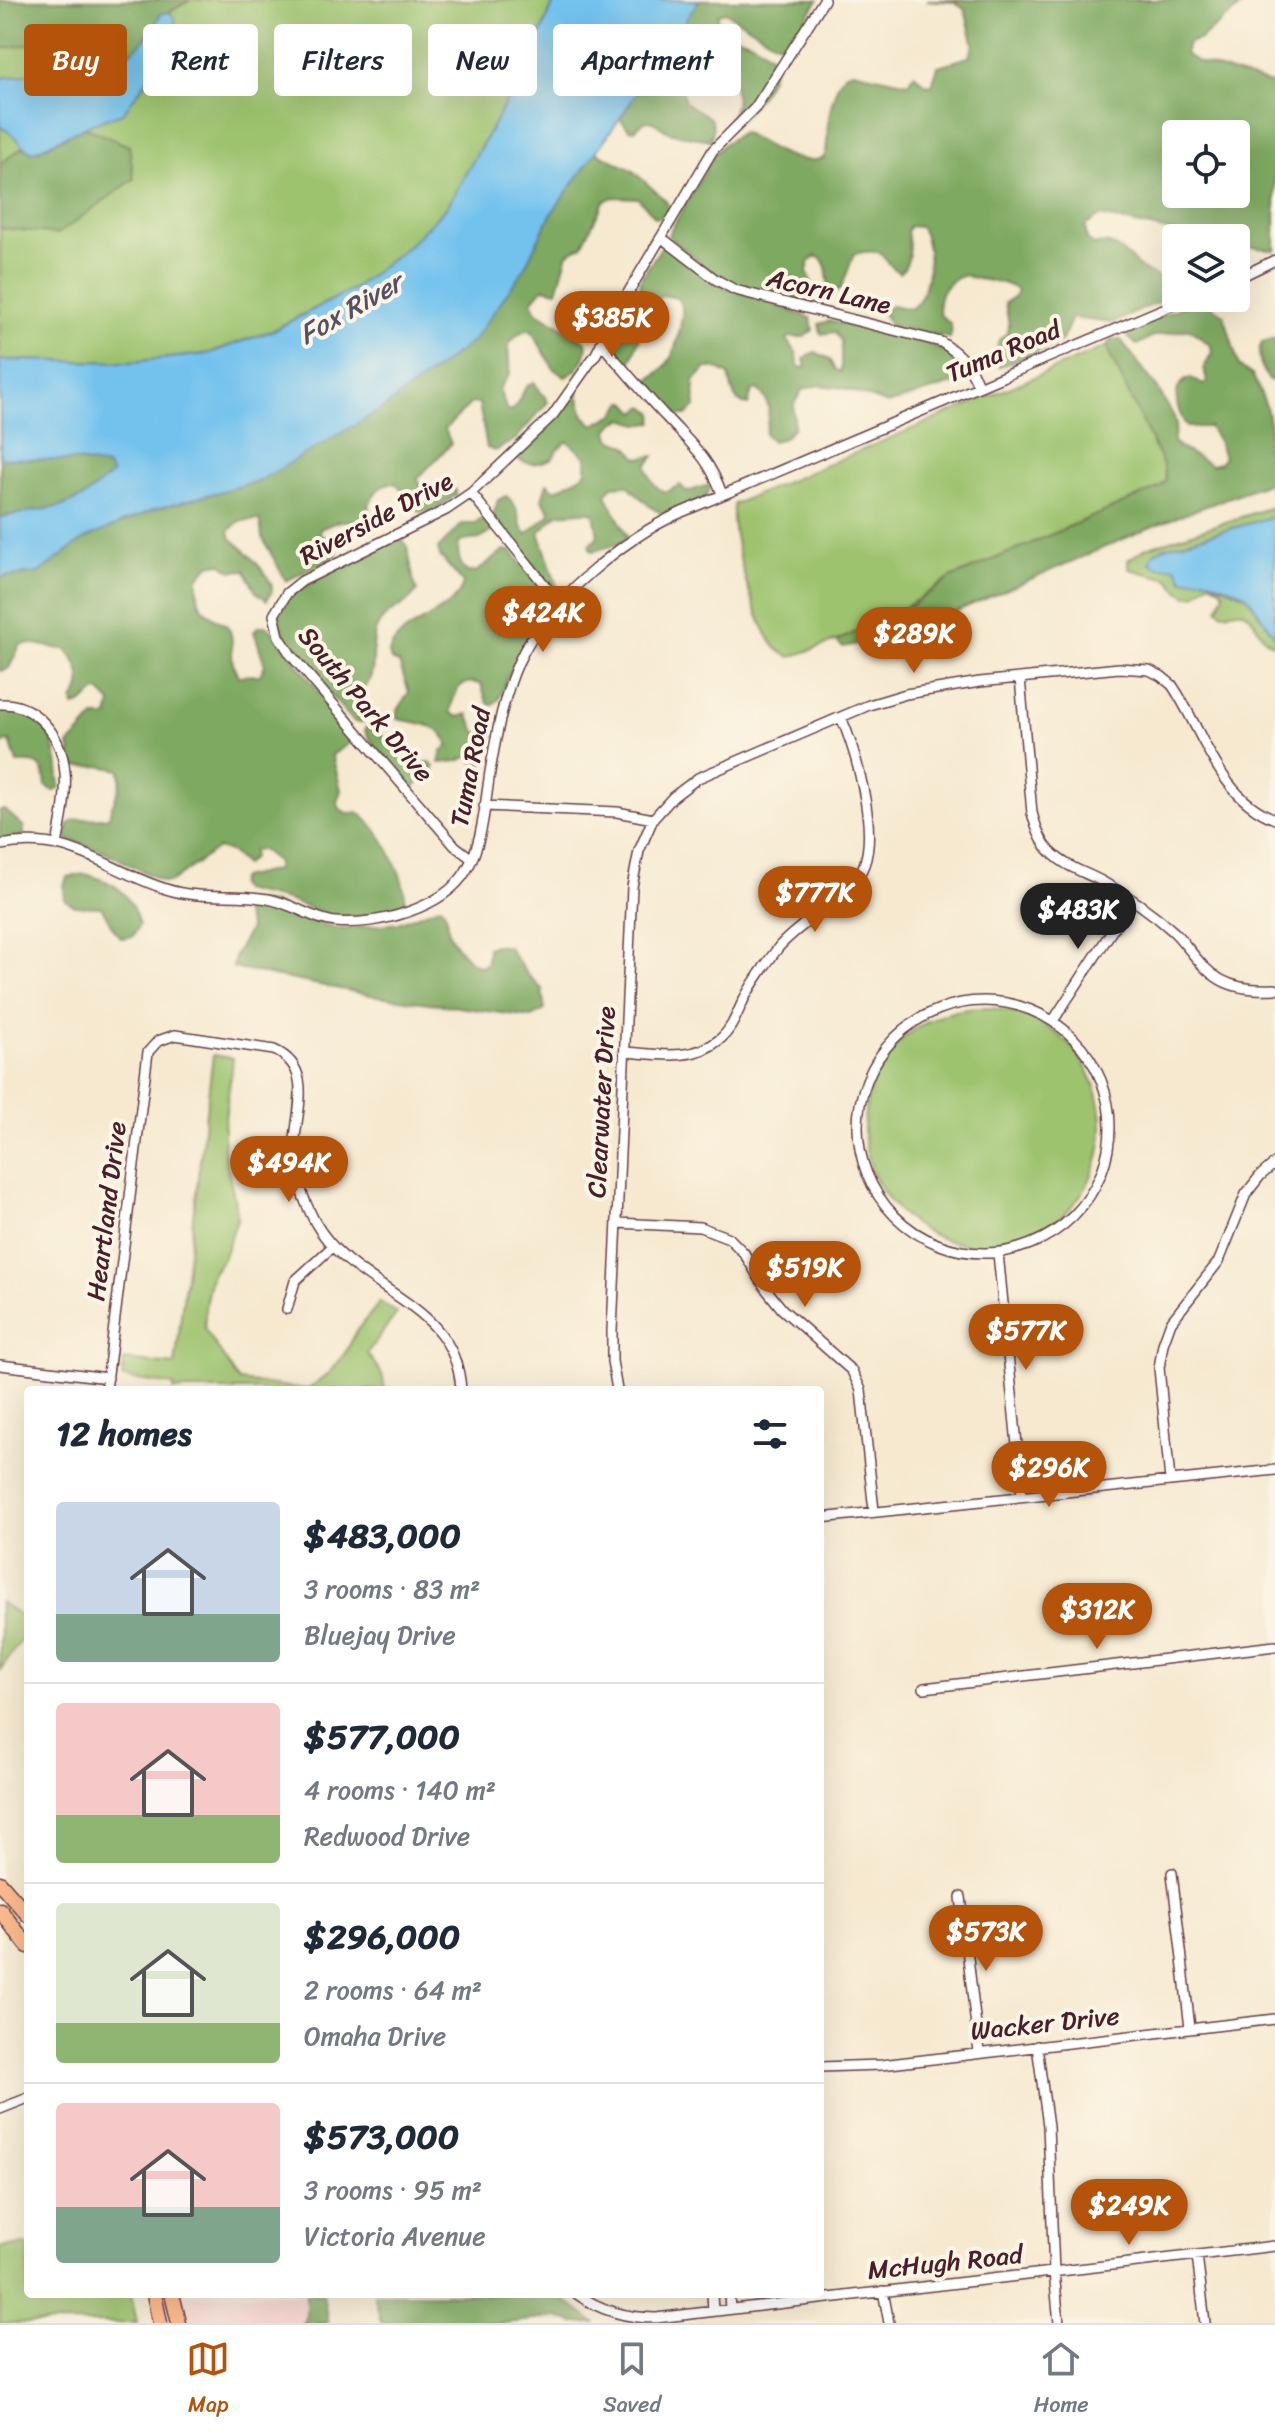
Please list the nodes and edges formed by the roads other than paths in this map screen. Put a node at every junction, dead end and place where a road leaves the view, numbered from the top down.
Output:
1 (824, 0) edge
2 (662, 238) junction
3 (1275, 260) edge
4 (1250, 272) edge
5 (1162, 309) edge
6 (601, 343) junction
7 (978, 385) junction
8 (471, 493) junction
9 (722, 494) junction
10 (559, 603) junction
11 (278, 606) joint
12 (1020, 678) junction
13 (0, 704) edge
14 (841, 717) junction
15 (484, 806) junction
16 (653, 819) junction
17 (1275, 819) edge
18 (0, 845) edge
19 (57, 845) junction
20 (472, 859) junction
21 (1132, 900) junction
22 (1275, 989) edge
23 (1053, 1021) junction
24 (625, 1052) junction
25 (1275, 1163) edge
26 (617, 1223) junction
27 (332, 1247) junction
28 (998, 1253) junction
29 (287, 1309) dead end
30 (0, 1365) edge
31 (108, 1378) junction
32 (107, 1386) edge
33 (461, 1386) edge
34 (617, 1386) edge
35 (1275, 1470) edge
36 (1170, 1480) junction
37 (1022, 1495) junction
38 (874, 1511) junction
39 (824, 1517) edge
40 (1275, 1646) edge
41 (924, 1688) dead end
42 (1172, 1873) dead end
43 (0, 1883) edge
44 (961, 1897) dead end
45 (0, 1910) edge
46 (24, 1910) edge
47 (24, 1941) edge
48 (1275, 2019) edge
49 (1190, 2028) junction
50 (1037, 2046) junction
51 (979, 2052) junction
52 (824, 2067) edge
53 (24, 2100) edge
54 (0, 2109) edge
55 (1275, 2246) edge
56 (1197, 2255) junction
57 (1054, 2272) junction
58 (883, 2291) junction
59 (155, 2298) edge
60 (173, 2298) edge
61 (583, 2298) edge
62 (712, 2298) edge
63 (729, 2298) edge
64 (824, 2298) edge
65 (824, 2298) edge
66 (730, 2309) junction
67 (713, 2311) junction
68 (617, 2318) edge
69 (160, 2323) edge
70 (179, 2323) edge
71 (889, 2323) edge
72 (1059, 2323) edge
73 (1205, 2323) edge

1 - 2 street, Riverside Drive
2 - 6 street, Riverside Drive
2 - 7 street, Acorn Lane
3 - 4 street
5 - 7 street, Tuma Road
6 - 8 street, Riverside Drive
6 - 9 street
7 - 9 street, Tuma Road
8 - 10 street
8 - 11 street, Riverside Drive
9 - 10 street, Tuma Road
10 - 15 street, Tuma Road
11 - 20 street, South Park Drive
12 - 14 street
12 - 17 street
12 - 21 street
13 - 19 street
14 - 16 street
14 - 24 street
15 - 16 street
15 - 20 street, Tuma Road
16 - 24 street, Clearwater Drive
18 - 19 street, Tuma Road
19 - 20 street, Tuma Road
21 - 22 street
21 - 23 street
23 - 28 street
23 - 28 street
24 - 26 street, Clearwater Drive
25 - 36 street
26 - 34 street, Clearwater Drive
26 - 38 street
27 - 29 street
27 - 31 street, Heartland Drive
27 - 33 street
28 - 37 street
30 - 31 street
31 - 32 street, Heartland Drive
35 - 36 street
36 - 37 street
37 - 38 street
38 - 39 street
40 - 41 street
42 - 49 street
43 - 46 main road
44 - 51 street
45 - 47 main road
48 - 49 street, Wacker Drive
49 - 50 street, Wacker Drive
50 - 51 street, Wacker Drive
50 - 57 street
51 - 52 street, Wacker Drive
53 - 54 street
55 - 56 street, McHugh Road
56 - 57 street, McHugh Road
56 - 73 street
57 - 58 street, McHugh Road
57 - 72 street
58 - 64 street, McHugh Road
58 - 71 street
59 - 69 main road
60 - 70 main road
61 - 68 street, McHugh Road
62 - 67 street
63 - 66 street
65 - 66 street, McHugh Road
66 - 67 street, McHugh Road
67 - 68 street, McHugh Road

